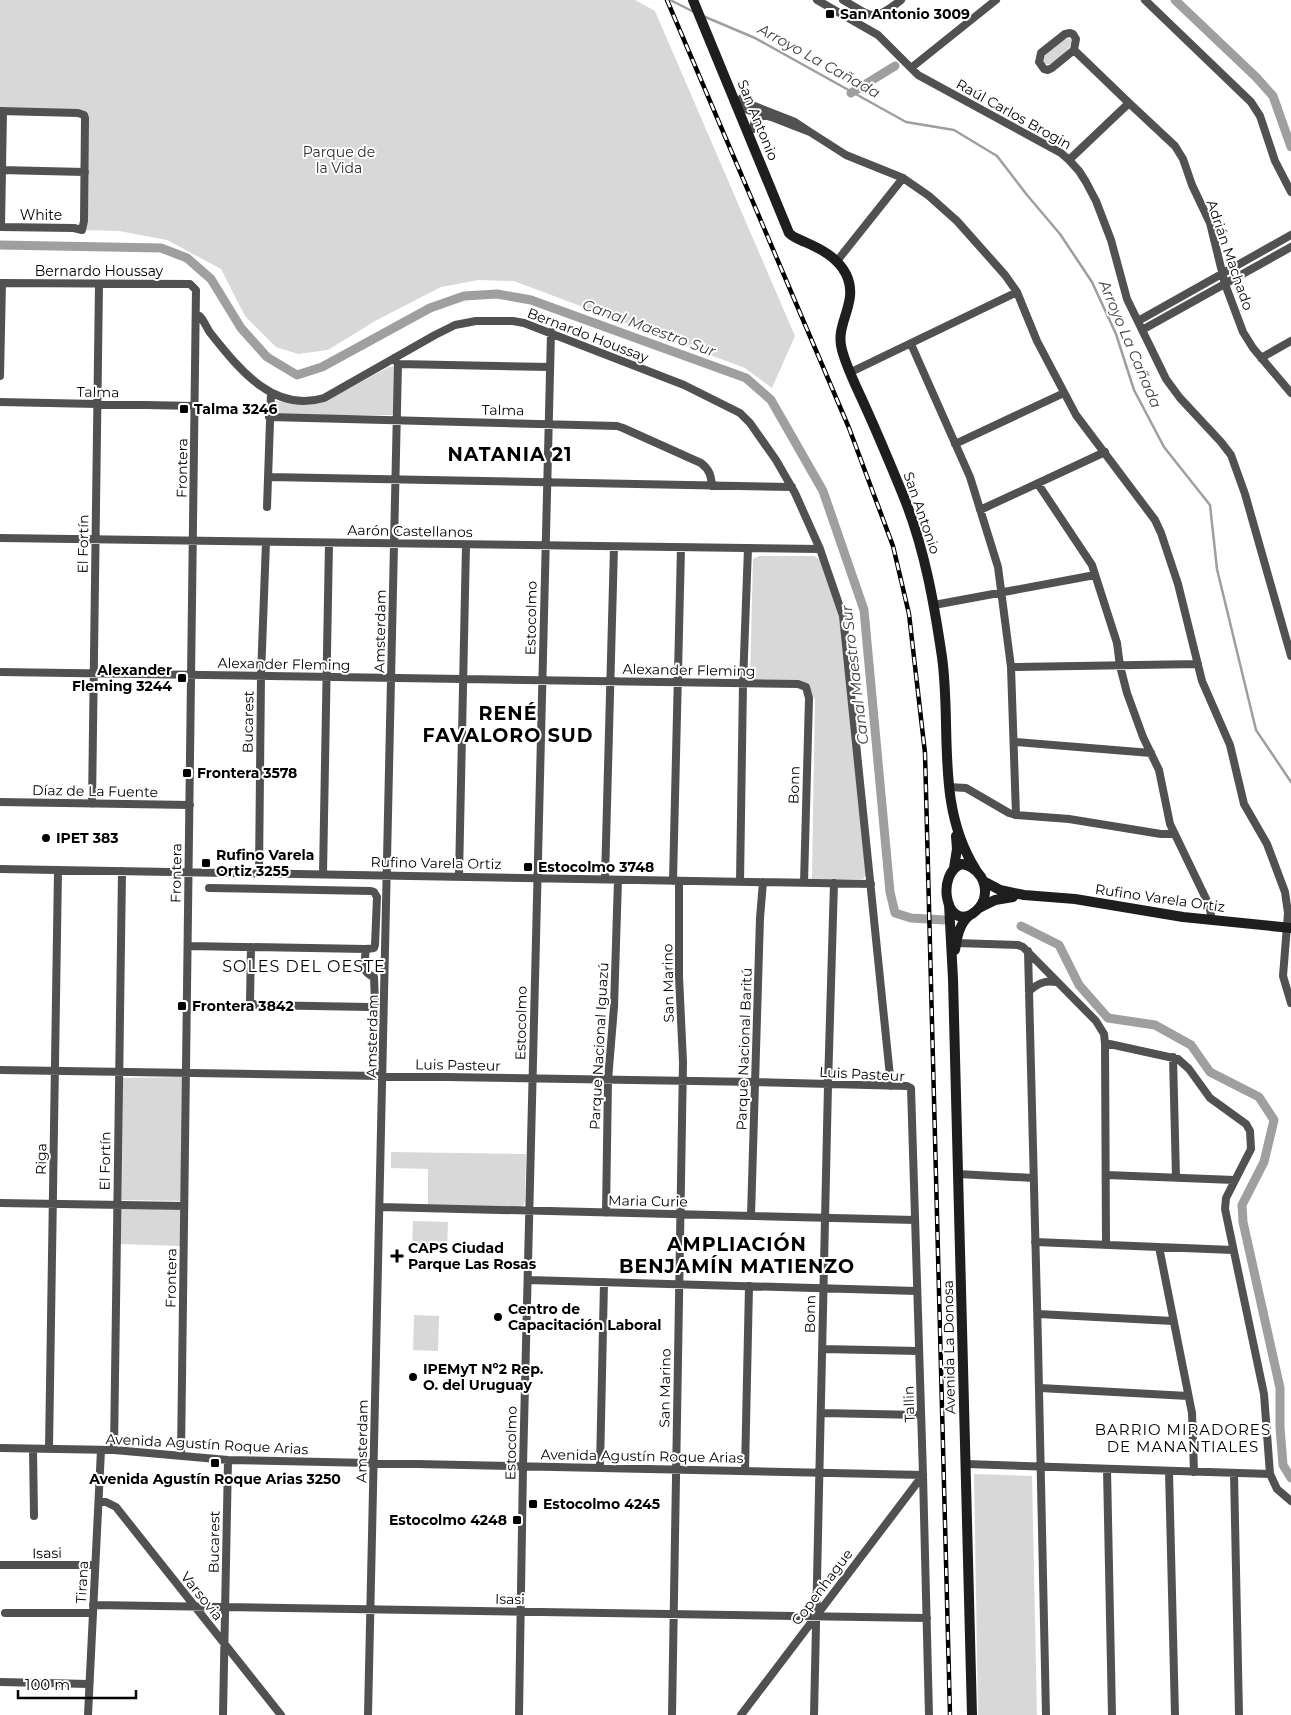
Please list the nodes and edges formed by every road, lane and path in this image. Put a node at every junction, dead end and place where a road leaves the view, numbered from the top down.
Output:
1 (817, 0) edge
2 (843, 0) edge
3 (901, 0) edge
4 (996, 0) edge
5 (1145, 0) edge
6 (699, 2) edge
7 (1074, 50) junction
8 (911, 68) junction
9 (739, 101) junction
10 (1129, 103) junction
11 (746, 110) junction
12 (1, 111) edge
13 (763, 115) junction
14 (754, 129) junction
15 (810, 132) junction
16 (1070, 160) junction
17 (1, 170) edge
18 (85, 172) junction
19 (903, 178) junction
20 (1291, 192) edge
21 (0, 227) edge
22 (1291, 235) edge
23 (805, 242) junction
24 (1291, 247) edge
25 (837, 261) junction
26 (1222, 275) junction
27 (1, 283) edge
28 (99, 284) junction
29 (1225, 284) junction
30 (196, 290) joint
31 (1016, 292) junction
32 (196, 314) junction
33 (1138, 321) junction
34 (1142, 330) junction
35 (550, 332) junction
36 (1291, 341) edge
37 (911, 344) junction
38 (1261, 358) junction
39 (396, 361) junction
40 (550, 367) junction
41 (851, 372) junction
42 (0, 376) edge
43 (1064, 392) junction
44 (271, 393) junction
45 (1291, 393) edge
46 (0, 402) edge
47 (97, 404) junction
48 (195, 406) junction
49 (269, 417) junction
50 (397, 420) junction
51 (548, 424) junction
52 (955, 444) junction
53 (1105, 452) junction
54 (268, 477) junction
55 (395, 480) junction
56 (547, 482) junction
57 (1038, 484) junction
58 (712, 486) junction
59 (792, 487) junction
60 (267, 507) dead end
61 (980, 510) junction
62 (0, 538) edge
63 (95, 539) junction
64 (193, 541) junction
65 (266, 542) junction
66 (329, 543) junction
67 (394, 544) junction
68 (466, 545) junction
69 (546, 546) junction
70 (614, 547) junction
71 (680, 548) junction
72 (748, 548) junction
73 (820, 548) junction
74 (1095, 576) junction
75 (1001, 593) junction
76 (934, 605) junction
77 (1289, 637) edge
78 (1291, 656) edge
79 (1198, 664) junction
80 (1120, 666) junction
81 (1011, 667) junction
82 (0, 672) edge
83 (94, 674) junction
84 (192, 675) junction
85 (261, 676) junction
86 (327, 677) junction
87 (391, 678) junction
88 (464, 679) junction
89 (542, 680) junction
90 (610, 681) junction
91 (678, 682) junction
92 (743, 683) junction
93 (806, 687) joint
94 (1015, 742) junction
95 (1151, 753) junction
96 (949, 787) junction
97 (0, 802) edge
98 (92, 804) junction
99 (190, 805) junction
100 (1016, 815) junction
101 (955, 825) junction
102 (1174, 834) junction
103 (954, 868) junction
104 (0, 869) edge
105 (58, 870) junction
106 (976, 870) junction
107 (122, 871) junction
108 (189, 872) junction
109 (259, 872) junction
110 (323, 874) junction
111 (387, 876) junction
112 (459, 877) junction
113 (538, 878) junction
114 (605, 880) junction
115 (618, 880) junction
116 (676, 881) junction
117 (983, 881) junction
118 (740, 882) junction
119 (763, 882) junction
120 (804, 883) junction
121 (834, 884) junction
122 (871, 884) junction
123 (209, 888) dead end
124 (1024, 896) junction
125 (948, 904) junction
126 (979, 908) junction
127 (970, 915) junction
128 (1212, 920) junction
129 (1289, 928) edge
130 (956, 943) junction
131 (188, 946) junction
132 (250, 947) junction
133 (366, 949) junction
134 (1028, 951) junction
135 (953, 979) junction
136 (1056, 982) junction
137 (1030, 991) junction
138 (1291, 1003) edge
139 (1105, 1043) junction
140 (1173, 1057) junction
141 (0, 1070) edge
142 (55, 1071) junction
143 (119, 1072) junction
144 (186, 1073) junction
145 (383, 1076) junction
146 (532, 1078) junction
147 (608, 1080) junction
148 (683, 1081) junction
149 (756, 1082) junction
150 (828, 1085) junction
151 (891, 1086) junction
152 (911, 1092) joint
153 (958, 1174) junction
154 (1107, 1175) junction
155 (1176, 1177) junction
156 (1033, 1178) junction
157 (1234, 1180) junction
158 (0, 1203) edge
159 (53, 1204) junction
160 (117, 1205) junction
161 (184, 1206) junction
162 (380, 1207) junction
163 (529, 1211) junction
164 (606, 1213) junction
165 (680, 1215) junction
166 (751, 1216) junction
167 (825, 1218) junction
168 (915, 1220) junction
169 (1035, 1242) junction
170 (1106, 1244) junction
171 (1159, 1247) junction
172 (1234, 1250) junction
173 (528, 1280) junction
174 (604, 1282) junction
175 (679, 1285) junction
176 (749, 1286) junction
177 (824, 1288) junction
178 (917, 1291) junction
179 (1038, 1314) junction
180 (1173, 1321) junction
181 (822, 1348) junction
182 (919, 1351) junction
183 (1040, 1388) junction
184 (1188, 1396) junction
185 (821, 1413) junction
186 (921, 1415) junction
187 (0, 1448) edge
188 (33, 1449) junction
189 (49, 1449) junction
190 (101, 1450) junction
191 (114, 1450) junction
192 (181, 1456) junction
193 (228, 1460) junction
194 (374, 1463) junction
195 (966, 1464) junction
196 (523, 1466) junction
197 (600, 1467) junction
198 (1042, 1468) junction
199 (676, 1469) junction
200 (1107, 1470) junction
201 (745, 1471) junction
202 (1169, 1471) junction
203 (820, 1472) junction
204 (1194, 1472) junction
205 (1234, 1473) junction
206 (1270, 1474) junction
207 (924, 1475) junction
208 (99, 1502) junction
209 (1291, 1502) edge
210 (34, 1516) dead end
211 (95, 1565) junction
212 (0, 1566) edge
213 (195, 1607) junction
214 (225, 1608) junction
215 (93, 1609) junction
216 (371, 1610) junction
217 (521, 1612) junction
218 (5, 1613) dead end
219 (674, 1614) junction
220 (816, 1616) junction
221 (927, 1618) junction
222 (225, 1644) junction
223 (0, 1682) edge
224 (89, 1684) junction
225 (88, 1715) edge
226 (223, 1715) edge
227 (281, 1715) edge
228 (368, 1715) edge
229 (519, 1715) edge
230 (672, 1715) edge
231 (741, 1715) edge
232 (814, 1715) edge
233 (929, 1715) edge
234 (972, 1715) edge
235 (1046, 1715) edge
236 (1112, 1715) edge
237 (1175, 1715) edge
238 (1239, 1715) edge

1 - 8 street, Raúl Carlos Brogin
2 - 3 street
4 - 8 street
5 - 20 street
6 - 9 main road, San Antonio
7 - 7 street, Adrián Machado
7 - 10 street, Adrián Machado
8 - 16 street, Raúl Carlos Brogin
9 - 11 main road, San Antonio
9 - 15 street
9 - 23 main road, San Antonio
10 - 16 street
10 - 26 street, Adrián Machado
11 - 13 street
11 - 14 main road, San Antonio
12 - 17 street
12 - 18 street
13 - 14 street
13 - 15 street
14 - 23 main road, San Antonio
15 - 19 street
16 - 33 street, Raúl Carlos Brogin
17 - 18 street
17 - 21 street
18 - 21 street, White
19 - 25 street
19 - 31 street
22 - 26 street
23 - 25 main road, San Antonio
24 - 29 street
25 - 41 main road, San Antonio
26 - 29 street, Adrián Machado
26 - 33 street
27 - 28 street, Bernardo Houssay
27 - 42 street
28 - 30 street, Bernardo Houssay
28 - 47 street, El Fortín
29 - 34 street
29 - 38 street, Adrián Machado
30 - 32 street, Frontera
31 - 37 street
31 - 43 street
32 - 44 street, Bernardo Houssay
32 - 48 street, Frontera
33 - 34 street, Raúl Carlos Brogin
34 - 77 street, Raúl Carlos Brogin
35 - 39 street, Bernardo Houssay
35 - 40 street, Estocolmo
35 - 59 street, Bernardo Houssay
36 - 38 street
37 - 41 street
37 - 52 street
38 - 45 street, Adrián Machado
39 - 40 street
39 - 44 street, Bernardo Houssay
39 - 50 street, Amsterdam
40 - 51 street, Estocolmo
41 - 76 main road, San Antonio
43 - 52 street
43 - 53 street
44 - 49 street
46 - 47 street, Talma
47 - 48 street, Talma
47 - 63 street, El Fortín
48 - 64 street, Frontera
49 - 50 street, Talma
49 - 54 street
50 - 51 street, Talma
50 - 55 street, Amsterdam
51 - 56 street, Estocolmo
51 - 58 street, Talma
52 - 61 street
53 - 57 street
53 - 79 street
54 - 55 street
54 - 60 street
55 - 56 street
55 - 67 street, Amsterdam
56 - 58 street
56 - 69 street, Estocolmo
57 - 61 street
57 - 74 street
58 - 59 street
59 - 73 street, Bernardo Houssay
61 - 75 street
62 - 63 street, Aarón Castellanos
63 - 64 street, Aarón Castellanos
63 - 83 street, El Fortín
64 - 65 street, Aarón Castellanos
64 - 84 street, Frontera
65 - 66 street, Aarón Castellanos
65 - 85 street, Bucarest
66 - 67 street, Aarón Castellanos
66 - 86 street
67 - 68 street, Aarón Castellanos
67 - 87 street, Amsterdam
68 - 69 street, Aarón Castellanos
68 - 88 street
69 - 70 street, Aarón Castellanos
69 - 89 street, Estocolmo
70 - 71 street, Aarón Castellanos
70 - 90 street
71 - 72 street, Aarón Castellanos
71 - 91 street, San Marino
72 - 73 street, Aarón Castellanos
72 - 92 street
73 - 122 street, Bernardo Houssay
74 - 75 street
74 - 80 street
75 - 76 street
75 - 81 street
76 - 96 main road, San Antonio
77 - 78 street, Raúl Carlos Brogin
79 - 80 street
79 - 129 street
80 - 81 street
80 - 95 street
81 - 94 street
82 - 83 street, Alexander Fleming
83 - 84 street, Alexander Fleming
83 - 98 street, El Fortín
84 - 85 street, Alexander Fleming
84 - 99 street, Frontera
85 - 86 street, Alexander Fleming
85 - 109 street, Bucarest
86 - 87 street, Alexander Fleming
86 - 110 street
87 - 88 street, Alexander Fleming
87 - 111 street, Amsterdam
88 - 89 street, Alexander Fleming
88 - 112 street
89 - 90 street, Alexander Fleming
89 - 113 street, Estocolmo
90 - 91 street, Alexander Fleming
90 - 114 street
91 - 92 street, Alexander Fleming
91 - 116 street, San Marino
92 - 93 street, Alexander Fleming
92 - 118 street
93 - 120 street, Bonn
94 - 95 street
94 - 100 street
95 - 102 street
96 - 100 street
96 - 101 main road, San Antonio
97 - 98 street, Díaz de La Fuente
98 - 99 street, Díaz de La Fuente
99 - 108 street, Frontera
100 - 102 street
101 - 103 main road, San Antonio
101 - 106 main road, San Antonio
102 - 128 street
103 - 106 main road
103 - 125 main road
104 - 105 street, Rufino Varela Ortiz
105 - 107 street, Rufino Varela Ortiz
105 - 142 street, Riga
106 - 117 main road
107 - 108 street, Rufino Varela Ortiz
107 - 143 street, El Fortín
108 - 109 street, Rufino Varela Ortiz
108 - 131 street, Frontera
109 - 110 street, Rufino Varela Ortiz
110 - 111 street, Rufino Varela Ortiz
111 - 112 street, Rufino Varela Ortiz
111 - 145 street, Amsterdam
112 - 113 street, Rufino Varela Ortiz
113 - 114 street, Rufino Varela Ortiz
113 - 146 street, Estocolmo
114 - 115 street, Rufino Varela Ortiz
115 - 116 street, Rufino Varela Ortiz
115 - 147 street, Parque Nacional Iguazú
116 - 118 street, Rufino Varela Ortiz
116 - 148 street, San Marino
117 - 124 main road, Rufino Varela Ortiz
117 - 126 main road
118 - 119 street, Rufino Varela Ortiz
119 - 120 street, Rufino Varela Ortiz
119 - 149 street, Parque Nacional Baritú
120 - 121 street, Rufino Varela Ortiz
121 - 122 street, Rufino Varela Ortiz
121 - 150 street, Bonn
122 - 151 street, Bernardo Houssay
123 - 133 street
124 - 126 main road, Rufino Varela Ortiz
124 - 128 main road, Rufino Varela Ortiz
125 - 127 main road
125 - 135 main road, Avenida La Donosa
126 - 127 main road
127 - 130 main road, Avenida La Donosa
128 - 129 main road, Rufino Varela Ortiz
129 - 138 street
130 - 134 street
130 - 135 main road, Avenida La Donosa
131 - 132 street
131 - 144 street, Frontera
132 - 133 street
132 - 133 street
134 - 136 street
134 - 137 street
135 - 153 main road, Avenida La Donosa
136 - 137 street
136 - 139 street
137 - 156 street
139 - 140 street
139 - 154 street
140 - 155 street
140 - 157 street
141 - 142 street, Luis Pasteur
142 - 143 street, Luis Pasteur
142 - 159 street, Riga
143 - 144 street, Luis Pasteur
143 - 160 street, El Fortín
144 - 145 street, Luis Pasteur
144 - 161 street, Frontera
145 - 146 street, Luis Pasteur
145 - 162 street, Amsterdam
146 - 147 street, Luis Pasteur
146 - 163 street, Estocolmo
147 - 148 street, Luis Pasteur
147 - 164 street, Parque Nacional Iguazú
148 - 149 street, Luis Pasteur
148 - 165 street, San Marino
149 - 150 street, Luis Pasteur
149 - 166 street, Parque Nacional Baritú
150 - 151 street, Luis Pasteur
150 - 167 street, Bonn
151 - 152 street, Luis Pasteur
152 - 168 street, Tallin
153 - 156 street
153 - 195 main road, Avenida La Donosa
154 - 155 street
154 - 170 street
155 - 157 street
156 - 169 street
157 - 172 street
158 - 159 street
159 - 160 street
159 - 189 street, Riga
160 - 161 street
160 - 191 street, El Fortín
161 - 192 street, Frontera
162 - 163 street, Maria Curie
162 - 194 street, Amsterdam
163 - 164 street, Maria Curie
163 - 173 street, Estocolmo
164 - 165 street, Maria Curie
165 - 166 street, Maria Curie
165 - 175 street, San Marino
166 - 167 street, Maria Curie
167 - 168 street, Maria Curie
167 - 177 street, Bonn
168 - 178 street, Tallin
169 - 170 street
169 - 179 street
170 - 171 street
171 - 172 street
171 - 180 street
172 - 206 street
173 - 174 street
173 - 196 street, Estocolmo
174 - 175 street
174 - 197 street
175 - 176 street
175 - 199 street, San Marino
176 - 177 street
176 - 201 street
177 - 178 street
177 - 181 street, Bonn
178 - 182 street, Tallin
179 - 180 street
179 - 183 street
180 - 184 street
181 - 182 street
181 - 185 street, Bonn
182 - 186 street, Tallin
183 - 184 street
183 - 198 street
184 - 204 street
185 - 186 street
185 - 203 street, Bonn
186 - 207 street, Tallin
187 - 188 street, Avenida Agustín Roque Arias
188 - 189 street, Avenida Agustín Roque Arias
188 - 210 street
189 - 190 street, Avenida Agustín Roque Arias
190 - 191 street, Avenida Agustín Roque Arias
190 - 208 street, Tirana
191 - 192 street, Avenida Agustín Roque Arias
192 - 193 street, Avenida Agustín Roque Arias
193 - 194 street, Avenida Agustín Roque Arias
193 - 214 street, Bucarest
194 - 196 street, Avenida Agustín Roque Arias
194 - 216 street, Amsterdam
195 - 198 street
195 - 234 main road, Avenida La Donosa
196 - 197 street, Avenida Agustín Roque Arias
196 - 217 street, Estocolmo
197 - 199 street, Avenida Agustín Roque Arias
198 - 200 street
198 - 235 street
199 - 201 street, Avenida Agustín Roque Arias
199 - 219 street, San Marino
200 - 202 street
200 - 236 street
201 - 203 street, Avenida Agustín Roque Arias
202 - 204 street
202 - 237 street
203 - 207 street, Avenida Agustín Roque Arias
203 - 220 street, Bonn
204 - 205 street
205 - 206 street
205 - 238 street
206 - 209 street
207 - 220 street, Copenhague
207 - 221 street, Tallin
208 - 211 street, Tirana
208 - 213 street, Varsovia
211 - 212 street, Isasi
211 - 215 street, Tirana
213 - 214 street, Isasi
213 - 215 street, Isasi
213 - 222 street, Varsovia
214 - 216 street, Isasi
214 - 222 street, Bucarest
215 - 218 street, Isasi
215 - 224 street, Tirana
216 - 217 street, Isasi
216 - 228 street, Amsterdam
217 - 219 street, Isasi
217 - 229 street, Estocolmo
219 - 220 street, Isasi
219 - 230 street, San Marino
220 - 221 street, Isasi
220 - 231 street, Copenhague
220 - 232 street, Bonn
221 - 233 street, Tallin
222 - 226 street, Bucarest
222 - 227 street, Varsovia
223 - 224 street
224 - 225 street, Tirana

